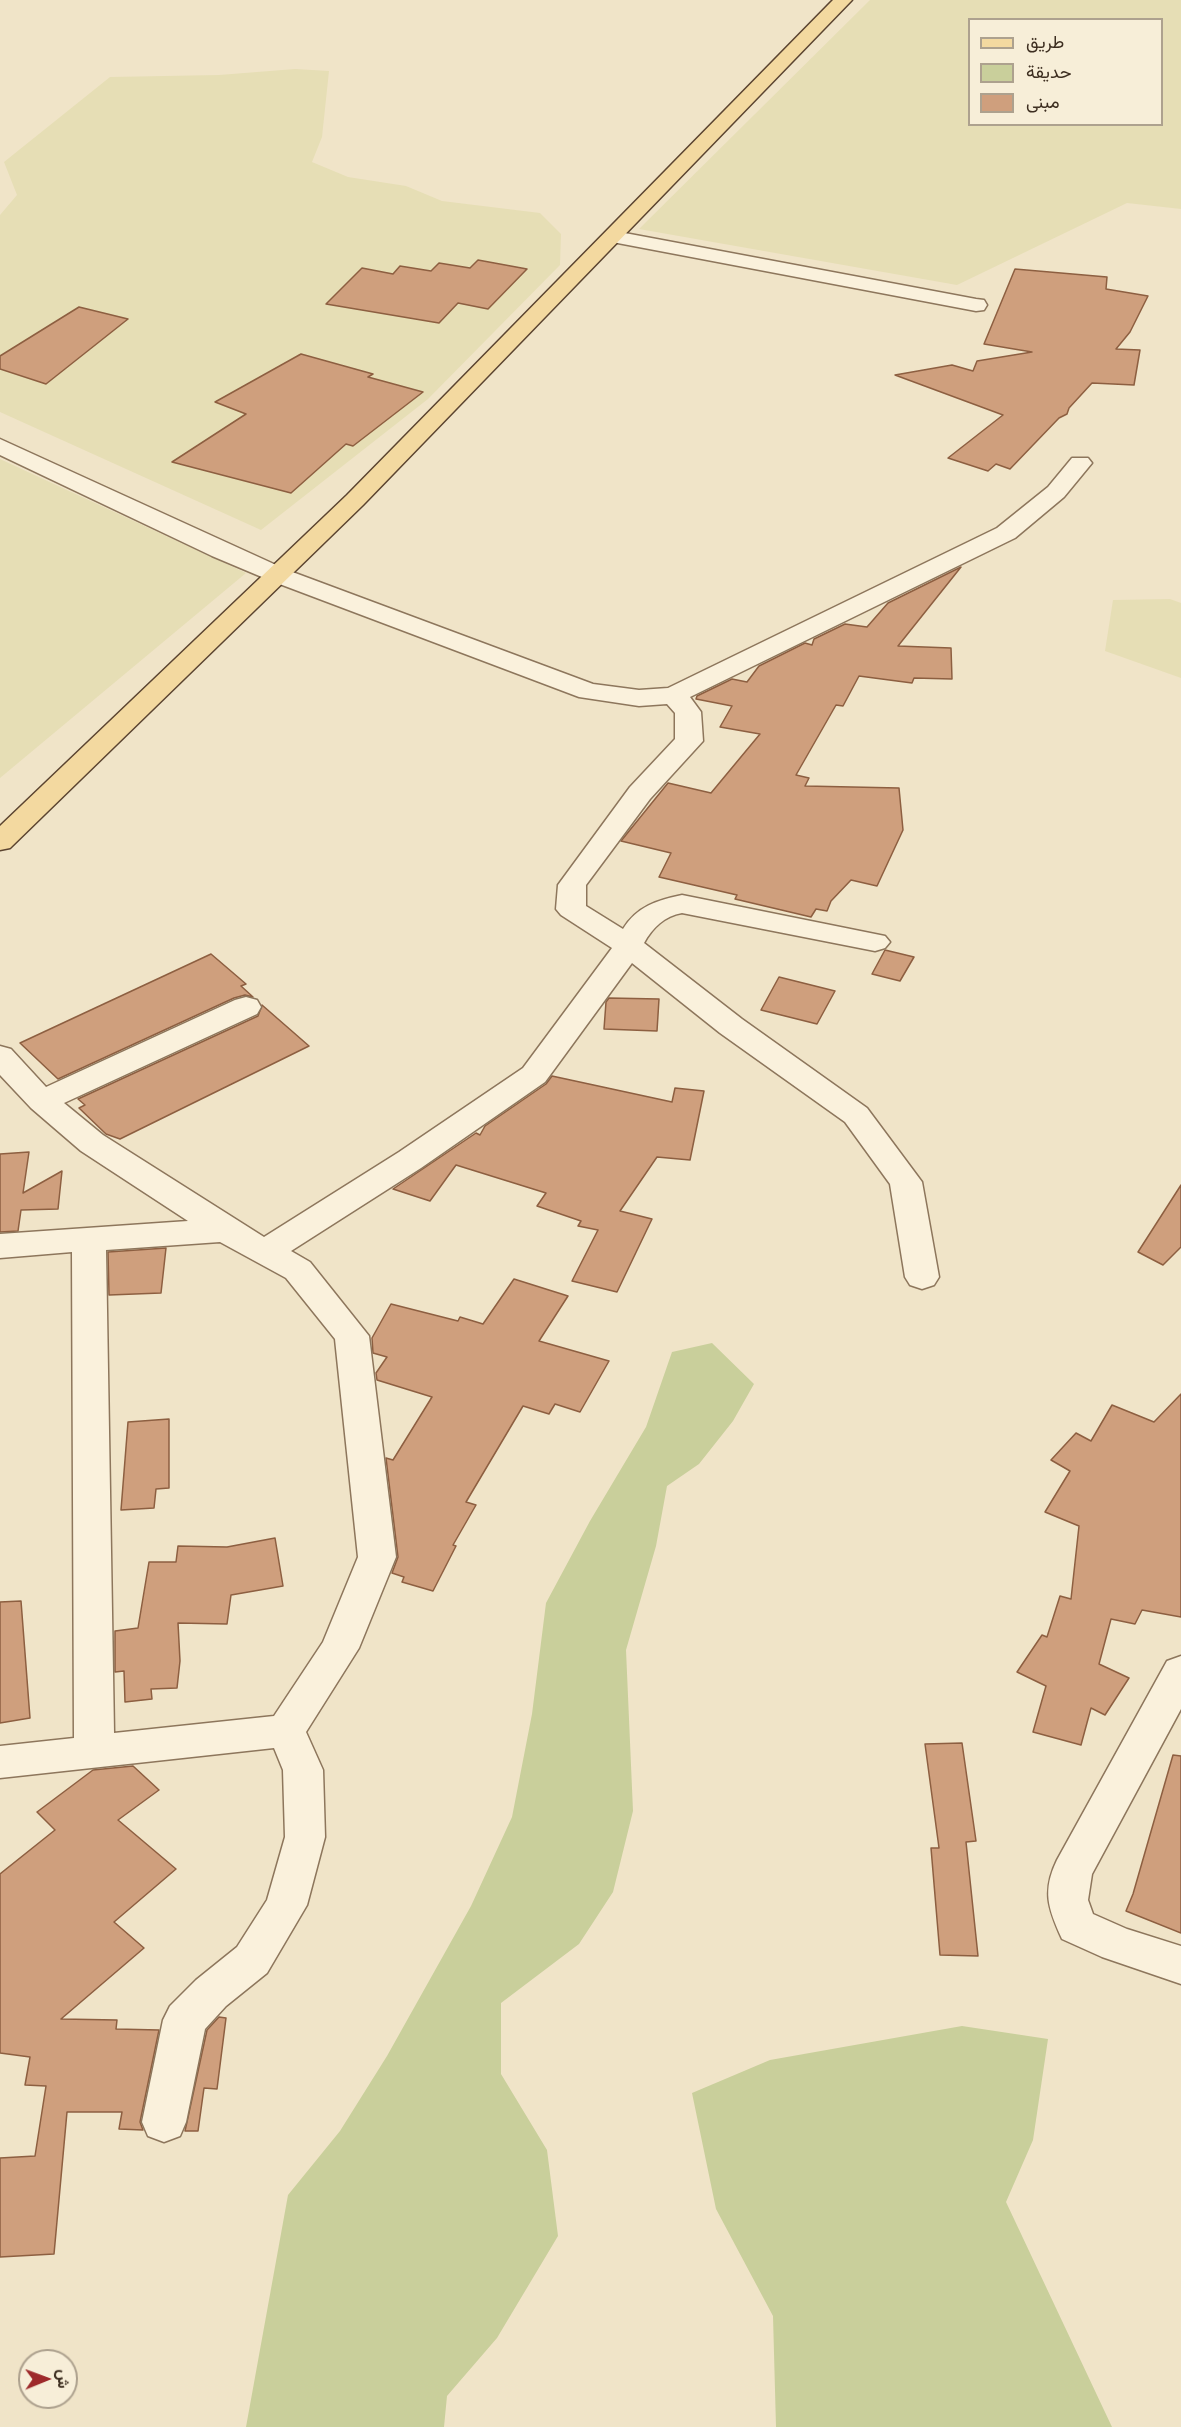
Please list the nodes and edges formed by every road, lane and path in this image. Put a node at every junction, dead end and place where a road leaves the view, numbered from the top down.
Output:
1 (843, 0) edge
2 (614, 237) junction
3 (976, 305) dead end
4 (0, 446) edge
5 (1080, 463) dead end
6 (278, 575) junction
7 (674, 695) junction
8 (0, 842) edge
9 (875, 942) dead end
10 (628, 945) junction
11 (246, 1006) dead end
12 (0, 1056) edge
13 (42, 1101) junction
14 (225, 1230) junction
15 (88, 1239) junction
16 (0, 1245) edge
17 (265, 1252) junction
18 (922, 1277) dead end
19 (1181, 1672) edge
20 (286, 1731) junction
21 (94, 1751) junction
22 (0, 1762) edge
23 (1181, 1965) edge
24 (164, 2122) dead end

1 - 2 main road
2 - 3 street
2 - 6 main road
4 - 6 street
5 - 7 street
6 - 7 street
6 - 8 main road
7 - 10 street
9 - 10 street
10 - 17 street
10 - 18 street
11 - 13 street
12 - 13 street
13 - 14 street
14 - 15 street
14 - 17 street
15 - 16 street
15 - 21 street
17 - 20 street
19 - 23 street
20 - 21 street
20 - 24 street
21 - 22 street

